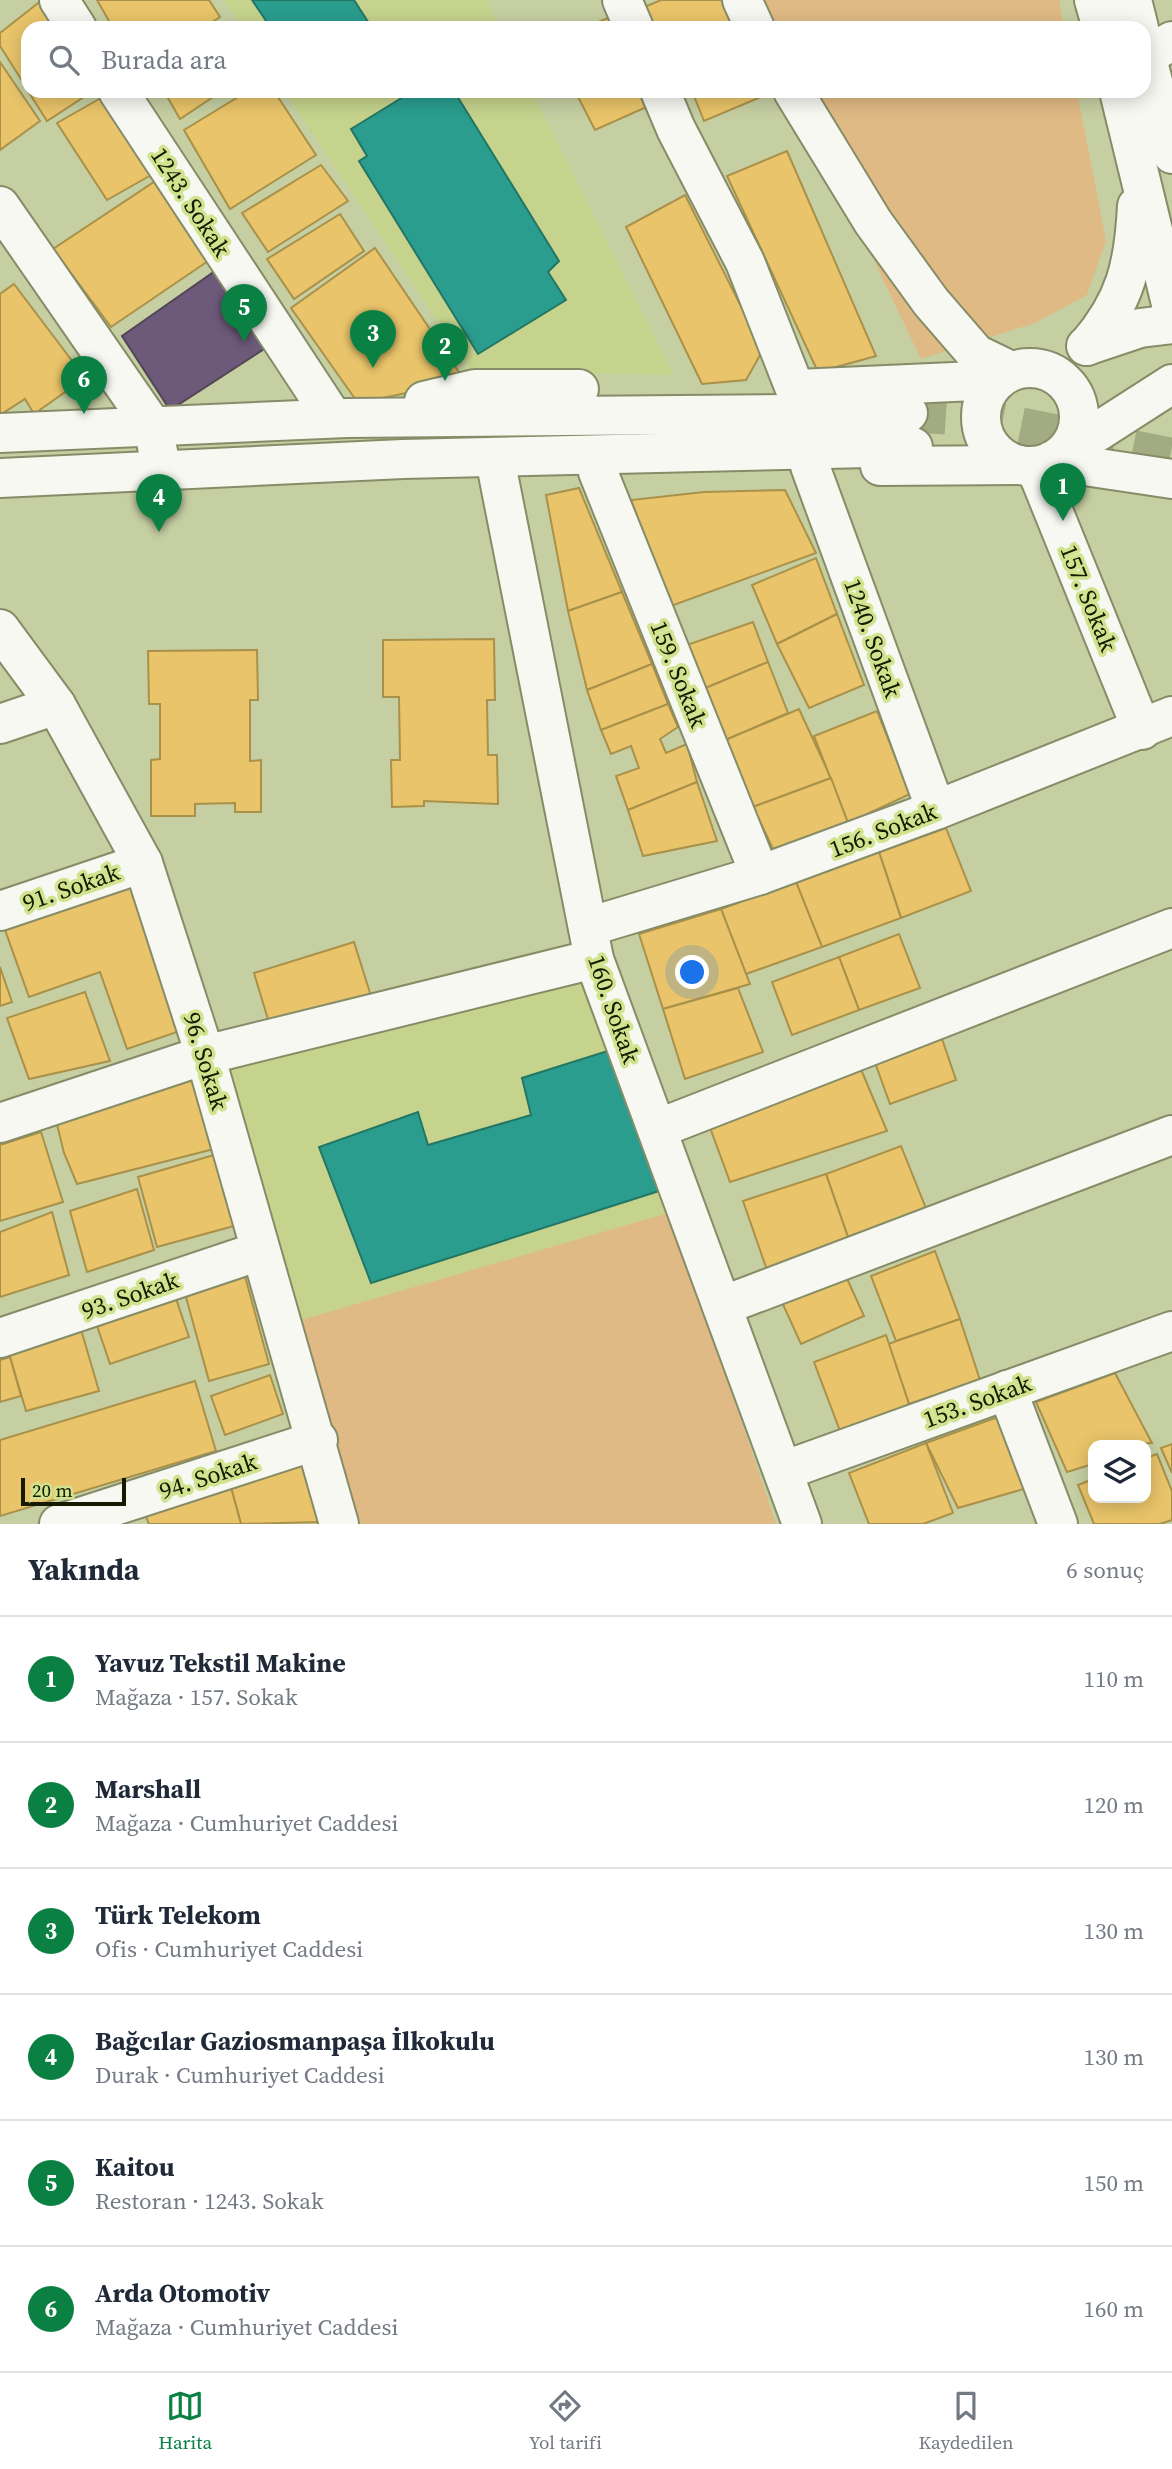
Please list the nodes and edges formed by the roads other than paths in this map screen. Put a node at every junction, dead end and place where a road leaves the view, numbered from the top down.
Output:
1 (58, 0) edge
2 (622, 0) edge
3 (742, 0) edge
4 (1094, 0) edge
5 (1132, 0) edge
6 (72, 21) edge
7 (631, 21) edge
8 (752, 21) edge
9 (1100, 21) edge
10 (1141, 21) edge
11 (1151, 66) edge
12 (123, 98) edge
13 (663, 98) edge
14 (797, 98) edge
15 (1123, 98) edge
16 (1155, 158) edge
17 (0, 206) edge
18 (1172, 308) edge
19 (1172, 324) edge
20 (1087, 346) junction
21 (1017, 373) junction
22 (1172, 384) edge
23 (795, 389) junction
24 (340, 418) junction
25 (153, 427) junction
26 (0, 433) edge
27 (403, 459) junction
28 (1043, 461) junction
29 (810, 466) junction
30 (162, 471) junction
31 (598, 472) junction
32 (498, 474) junction
33 (0, 478) edge
34 (1172, 479) edge
35 (0, 629) edge
36 (56, 705) junction
37 (1157, 723) edge
38 (0, 724) edge
39 (936, 810) junction
40 (143, 863) junction
41 (760, 876) junction
42 (0, 911) edge
43 (1172, 928) edge
44 (591, 943) junction
45 (205, 1055) junction
46 (0, 1123) edge
47 (657, 1129) junction
48 (1172, 1135) edge
49 (260, 1251) junction
50 (722, 1306) junction
51 (1172, 1331) edge
52 (0, 1338) edge
53 (1007, 1390) junction
54 (317, 1440) junction
55 (783, 1471) junction
56 (59, 1524) edge
57 (339, 1524) edge
58 (802, 1524) edge
59 (1058, 1524) edge

1 - 6 street
2 - 7 street
3 - 8 street
4 - 9 street
5 - 10 street
11 - 16 street
12 - 24 street, 1243. Sokak
13 - 23 street
14 - 21 street
15 - 16 street
16 - 18 street
16 - 20 street
17 - 25 street
19 - 20 street
20 - 21 street
21 - 23 street
21 - 28 street
21 - 28 street
22 - 28 street
23 - 24 street
24 - 25 street
24 - 27 street
25 - 26 street
25 - 30 street
27 - 30 street
27 - 32 street
28 - 29 street
28 - 34 street
28 - 37 street, 157. Sokak
29 - 31 street
29 - 39 street, 1240. Sokak
30 - 33 street
31 - 32 street
31 - 41 street, 159. Sokak
32 - 44 street, 160. Sokak
35 - 36 street, 96. Sokak
36 - 38 street
36 - 40 street, 96. Sokak
37 - 39 street, 156. Sokak
39 - 41 street, 156. Sokak
40 - 42 street, 91. Sokak
40 - 45 street, 96. Sokak
41 - 44 street, 156. Sokak
43 - 47 street
44 - 45 street, 156. Sokak
44 - 47 street, 160. Sokak
45 - 46 street, 156. Sokak
45 - 49 street, 96. Sokak
47 - 50 street, 160. Sokak
48 - 50 street
49 - 52 street, 93. Sokak
49 - 54 street, 96. Sokak
50 - 55 street, 160. Sokak
51 - 53 street, 153. Sokak
53 - 55 street, 153. Sokak
53 - 59 street
54 - 56 street, 94. Sokak
54 - 57 street, 96. Sokak
55 - 58 street, 160. Sokak

